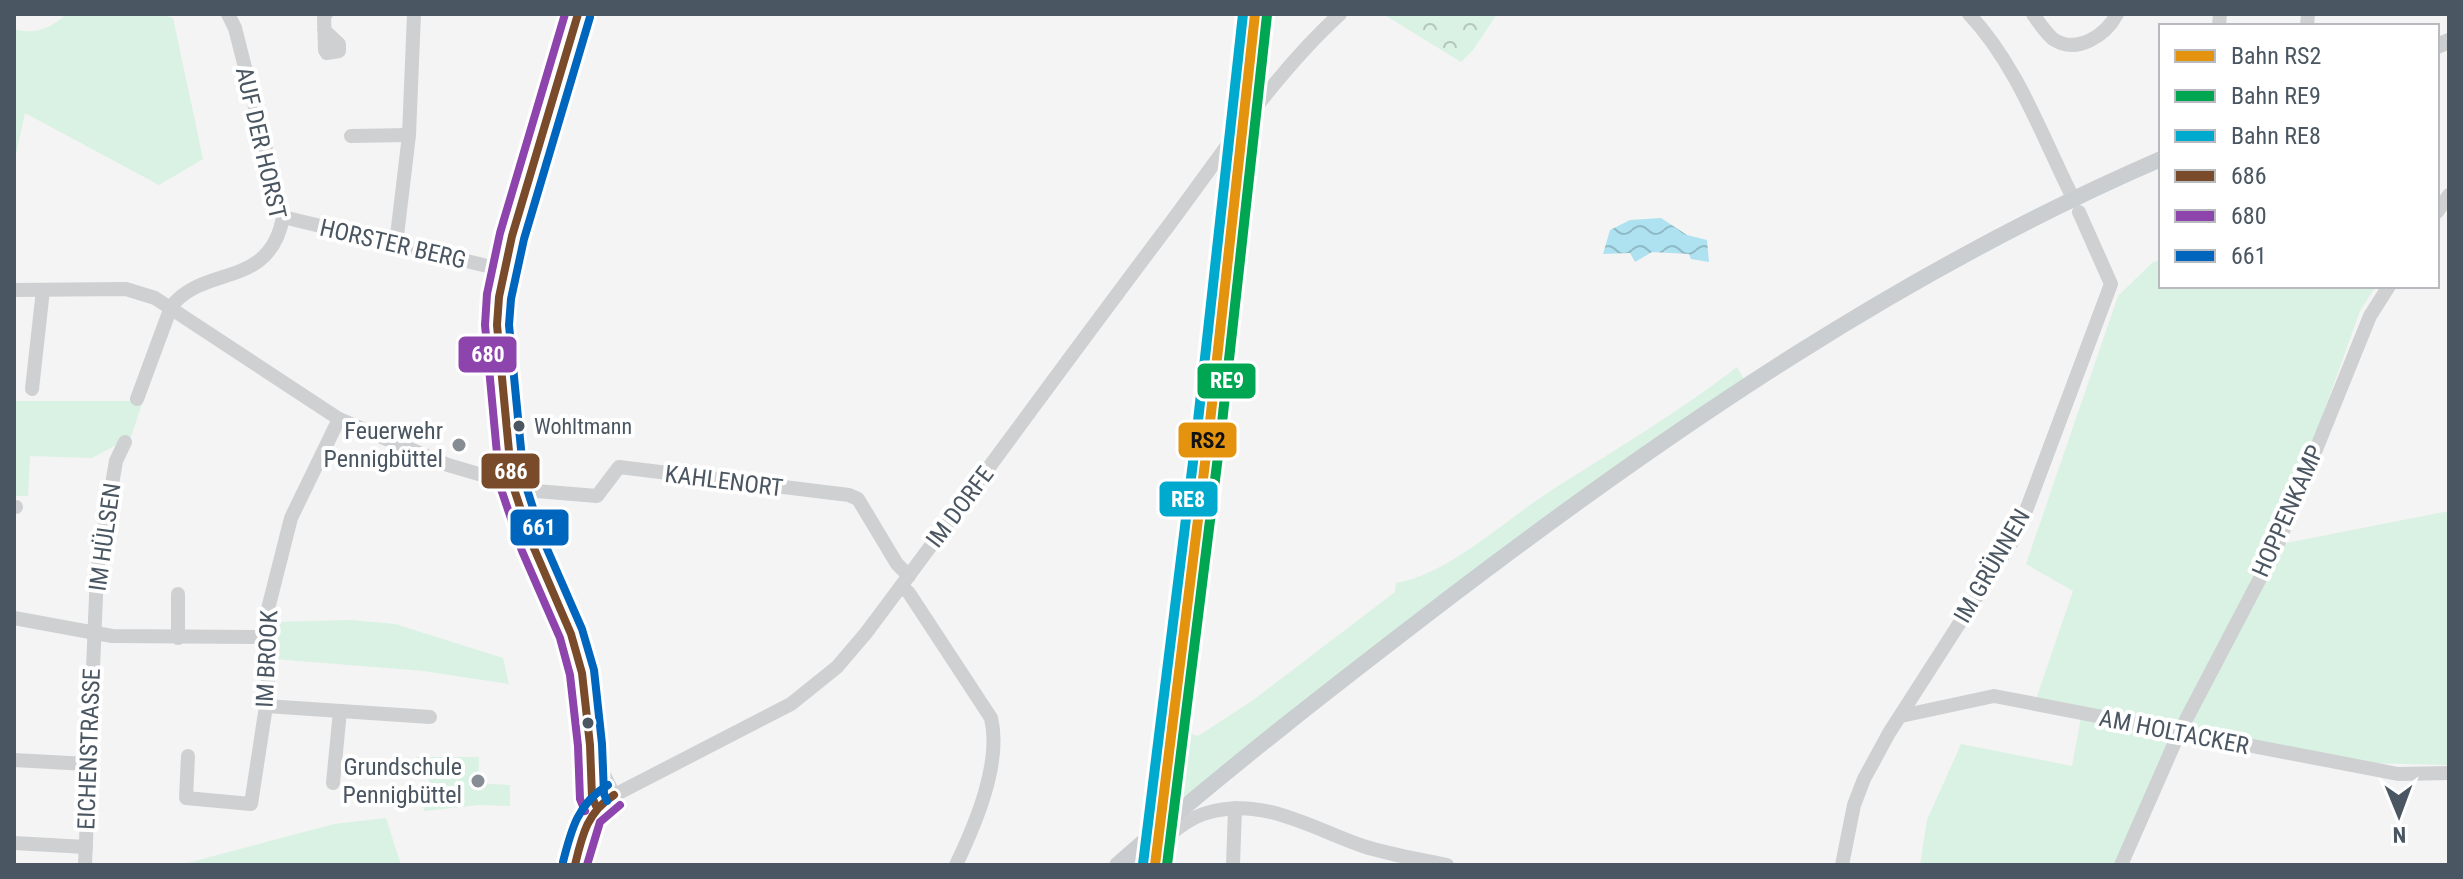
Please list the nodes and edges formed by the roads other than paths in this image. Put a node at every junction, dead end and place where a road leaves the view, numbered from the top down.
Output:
1 (228, 14) edge
2 (326, 14) edge
3 (414, 14) edge
4 (578, 14) edge
5 (1340, 14) edge
6 (1969, 14) edge
7 (2033, 14) edge
8 (2117, 14) edge
9 (324, 30) dead end
10 (409, 135) junction
11 (351, 136) dead end
12 (2159, 160) edge
13 (2076, 200) junction
14 (283, 217) junction
15 (396, 244) junction
16 (504, 270) junction
17 (2388, 288) edge
18 (14, 290) edge
19 (43, 290) junction
20 (171, 307) junction
21 (32, 389) dead end
22 (137, 399) dead end
23 (339, 419) junction
24 (125, 442) dead end
25 (512, 483) junction
26 (905, 581) junction
27 (178, 594) dead end
28 (14, 618) edge
29 (94, 633) junction
30 (267, 637) junction
31 (178, 638) junction
32 (266, 706) junction
33 (340, 711) junction
34 (1901, 716) junction
35 (430, 717) dead end
36 (2179, 733) junction
37 (590, 745) junction
38 (188, 756) dead end
39 (14, 760) edge
40 (87, 764) junction
41 (2449, 773) edge
42 (333, 783) dead end
43 (614, 795) junction
44 (596, 806) junction
45 (1235, 808) junction
46 (14, 843) edge
47 (86, 847) junction
48 (85, 865) edge
49 (575, 865) edge
50 (956, 865) edge
51 (1117, 865) edge
52 (1136, 865) edge
53 (1233, 865) edge
54 (1447, 865) edge
55 (1842, 865) edge
56 (2121, 865) edge

1 - 14 street, AUF DER HORST
2 - 9 street
3 - 10 street
4 - 16 street
5 - 26 street, IM DORFE
6 - 13 street, IM GRÜNNEN
7 - 8 street
10 - 11 street
10 - 15 street
12 - 13 main road
13 - 34 street, IM GRÜNNEN
13 - 51 main road
14 - 15 street, HORSTER BERG
14 - 20 street, AUF DER HORST
15 - 16 street, HORSTER BERG
16 - 25 street
17 - 36 street, HOPPENKAMP
18 - 19 street
19 - 20 street
19 - 21 street
20 - 22 street
20 - 23 street
23 - 25 street
23 - 30 street, IM BROOK
24 - 29 street, IM HÜLSEN
25 - 26 street, KAHLENORT
25 - 37 street
26 - 43 street, IM DORFE
26 - 50 street
27 - 31 street
28 - 29 street
29 - 31 street
29 - 40 street, EICHENSTRASSE
30 - 31 street
30 - 32 street, IM BROOK
32 - 33 street
32 - 38 street, IM BROOK
33 - 35 street
33 - 42 street
34 - 36 street, AM HOLTACKER
34 - 55 street, IM GRÜNNEN
36 - 41 street, AM HOLTACKER
36 - 56 street, HOPPENKAMP
37 - 43 street
37 - 44 street
39 - 40 street
40 - 47 street, EICHENSTRASSE
43 - 44 street, IM DORFE
44 - 49 street
45 - 52 street
45 - 53 street
45 - 54 street
46 - 47 street
47 - 48 street, EICHENSTRASSE

